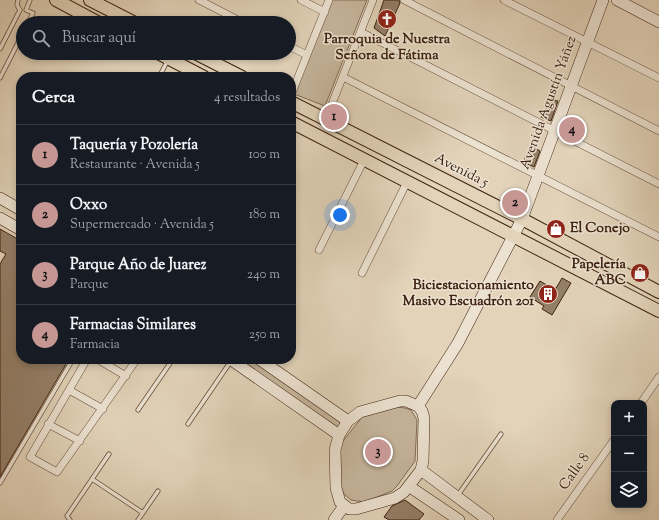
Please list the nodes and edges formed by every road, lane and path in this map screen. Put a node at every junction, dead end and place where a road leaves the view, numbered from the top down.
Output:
1 (18, 0) edge
2 (30, 0) edge
3 (56, 0) edge
4 (199, 0) edge
5 (301, 0) edge
6 (330, 0) edge
7 (373, 0) edge
8 (404, 0) edge
9 (504, 0) edge
10 (603, 0) edge
11 (617, 0) edge
12 (97, 2) edge
13 (325, 12) junction
14 (17, 16) edge
15 (32, 16) edge
16 (85, 16) edge
17 (96, 16) edge
18 (122, 16) edge
19 (230, 16) edge
20 (16, 18) edge
21 (659, 22) edge
22 (361, 32) junction
23 (588, 42) junction
24 (16, 47) edge
25 (0, 49) edge
26 (296, 49) edge
27 (308, 55) junction
28 (168, 60) edge
29 (171, 60) edge
30 (209, 60) edge
31 (162, 72) edge
32 (194, 72) edge
33 (232, 72) edge
34 (343, 77) junction
35 (0, 78) edge
36 (659, 78) edge
37 (296, 83) edge
38 (572, 86) junction
39 (296, 105) edge
40 (326, 120) junction
41 (296, 125) edge
42 (555, 131) junction
43 (659, 131) edge
44 (364, 160) junction
45 (538, 176) junction
46 (407, 182) junction
47 (659, 184) edge
48 (0, 198) edge
49 (16, 207) edge
50 (0, 218) edge
51 (522, 219) junction
52 (16, 227) edge
53 (514, 237) junction
54 (659, 237) edge
55 (319, 250) dead end
56 (362, 273) dead end
57 (659, 292) edge
58 (659, 311) edge
59 (70, 364) edge
60 (84, 364) edge
61 (106, 364) edge
62 (134, 364) edge
63 (170, 364) edge
64 (228, 364) edge
65 (237, 364) edge
66 (266, 364) edge
67 (126, 376) junction
68 (659, 378) edge
69 (69, 390) junction
70 (643, 400) edge
71 (418, 406) junction
72 (103, 409) junction
73 (138, 410) dead end
74 (348, 421) junction
75 (48, 424) junction
76 (188, 424) dead end
77 (501, 434) dead end
78 (339, 435) junction
79 (80, 441) junction
80 (611, 444) edge
81 (109, 454) dead end
82 (421, 470) junction
83 (92, 479) junction
84 (0, 483) edge
85 (410, 487) junction
86 (158, 491) dead end
87 (457, 497) junction
88 (344, 506) junction
89 (143, 513) junction
90 (70, 520) edge
91 (138, 520) edge
92 (334, 520) edge
93 (459, 520) edge
94 (488, 520) edge
95 (556, 520) edge

1 - 14 lane
2 - 15 lane
3 - 16 main road
4 - 19 street
5 - 13 street
6 - 13 street
7 - 22 street
8 - 38 street
9 - 23 street
10 - 23 main road, Avenida Agustín Yáñez
11 - 21 main road
12 - 17 main road
12 - 18 main road
13 - 27 street
20 - 25 lane
22 - 34 street
22 - 42 street
23 - 36 street
23 - 38 main road, Avenida Agustín Yáñez
24 - 35 lane
26 - 27 street
27 - 37 street
28 - 31 lane
29 - 32 main road
30 - 33 main road
34 - 40 street
34 - 45 street
38 - 42 main road, Avenida Agustín Yáñez
38 - 43 street
39 - 40 main road, Avenida 5
40 - 51 main road, Avenida 5
41 - 44 main road
42 - 45 main road, Avenida Agustín Yáñez
42 - 47 street
44 - 46 main road
44 - 55 street
45 - 51 main road, Avenida Agustín Yáñez
45 - 54 street
46 - 53 main road
46 - 56 street
48 - 49 main road
50 - 52 main road
51 - 53 main road, Avenida Agustín Yáñez
51 - 57 main road, Avenida 5
53 - 58 main road
53 - 71 main road, Avenida Agustín Yáñez
59 - 84 lane
60 - 69 street
61 - 67 street
62 - 67 street
63 - 73 lane
64 - 76 lane
65 - 78 main road
66 - 74 main road
67 - 72 street
68 - 70 street
69 - 72 street
69 - 75 street
71 - 74 main road
71 - 82 main road
72 - 79 street
74 - 78 main road
75 - 79 street
75 - 79 street
77 - 87 lane
78 - 88 main road
80 - 95 street, Calle 8
81 - 83 lane
82 - 85 main road
82 - 87 main road
83 - 89 lane
83 - 90 lane
85 - 88 main road
85 - 93 main road
86 - 89 lane
87 - 94 main road
88 - 92 main road
89 - 91 lane

